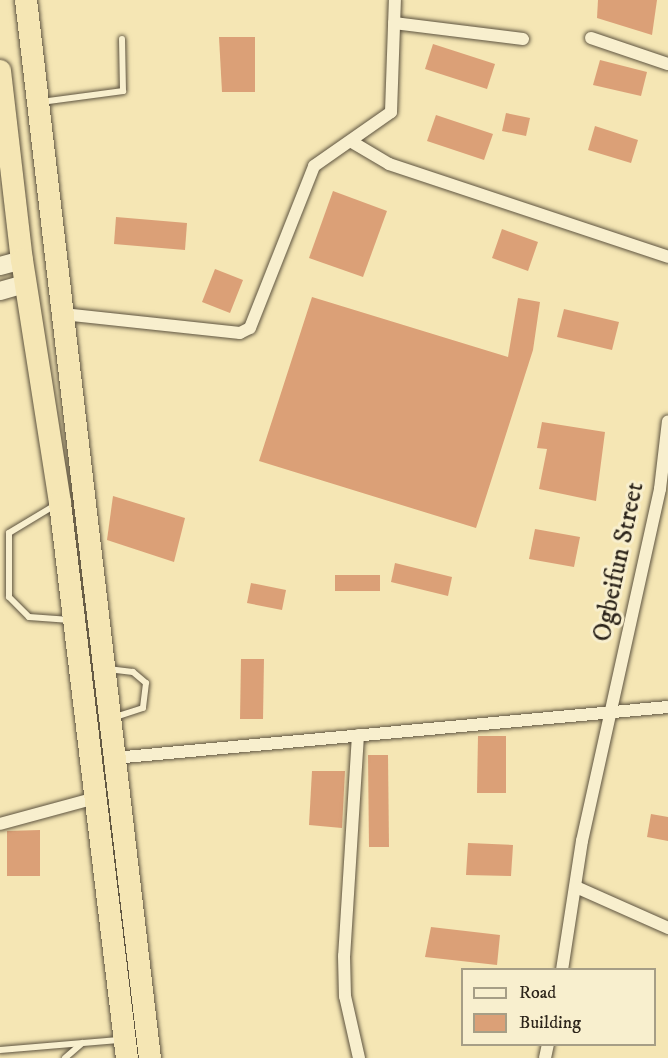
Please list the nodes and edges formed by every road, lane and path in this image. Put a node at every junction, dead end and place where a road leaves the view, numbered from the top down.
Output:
1 (26, 0) edge
2 (395, 0) edge
3 (394, 23) junction
4 (591, 38) dead end
5 (122, 39) dead end
6 (523, 39) dead end
7 (668, 64) edge
8 (0, 71) edge
9 (1, 96) edge
10 (38, 103) junction
11 (352, 142) junction
12 (6, 182) edge
13 (668, 257) edge
14 (22, 260) junction
15 (0, 266) edge
16 (25, 284) junction
17 (0, 291) edge
18 (63, 314) junction
19 (668, 421) edge
20 (664, 489) edge
21 (60, 503) junction
22 (73, 621) junction
23 (104, 668) junction
24 (668, 707) edge
25 (609, 712) junction
26 (110, 719) junction
27 (358, 735) junction
28 (114, 758) junction
29 (92, 799) junction
30 (0, 824) edge
31 (576, 887) junction
32 (668, 928) edge
33 (562, 968) edge
34 (82, 1043) junction
35 (126, 1049) edge
36 (0, 1050) edge
37 (65, 1058) edge
38 (150, 1058) edge
39 (359, 1058) edge

1 - 10 highway
2 - 3 street
3 - 6 street
3 - 11 street
4 - 7 street
5 - 10 lane
8 - 9 highway
9 - 12 highway
10 - 18 highway
11 - 13 street
11 - 18 street
12 - 14 highway
14 - 15 street
14 - 16 highway
16 - 17 street
16 - 21 highway
18 - 23 highway
19 - 20 street, Ogbeifun Street
20 - 25 street, Ogbeifun Street
21 - 22 highway
21 - 22 lane
22 - 29 highway
23 - 26 highway
23 - 26 lane
24 - 25 street
25 - 27 street
25 - 31 street, Ogbeifun Street
26 - 28 highway
27 - 28 street
27 - 39 street
28 - 38 highway
29 - 30 street
29 - 35 highway
31 - 32 street
31 - 33 street, Ogbeifun Street
34 - 35 lane
34 - 36 lane
34 - 37 lane

